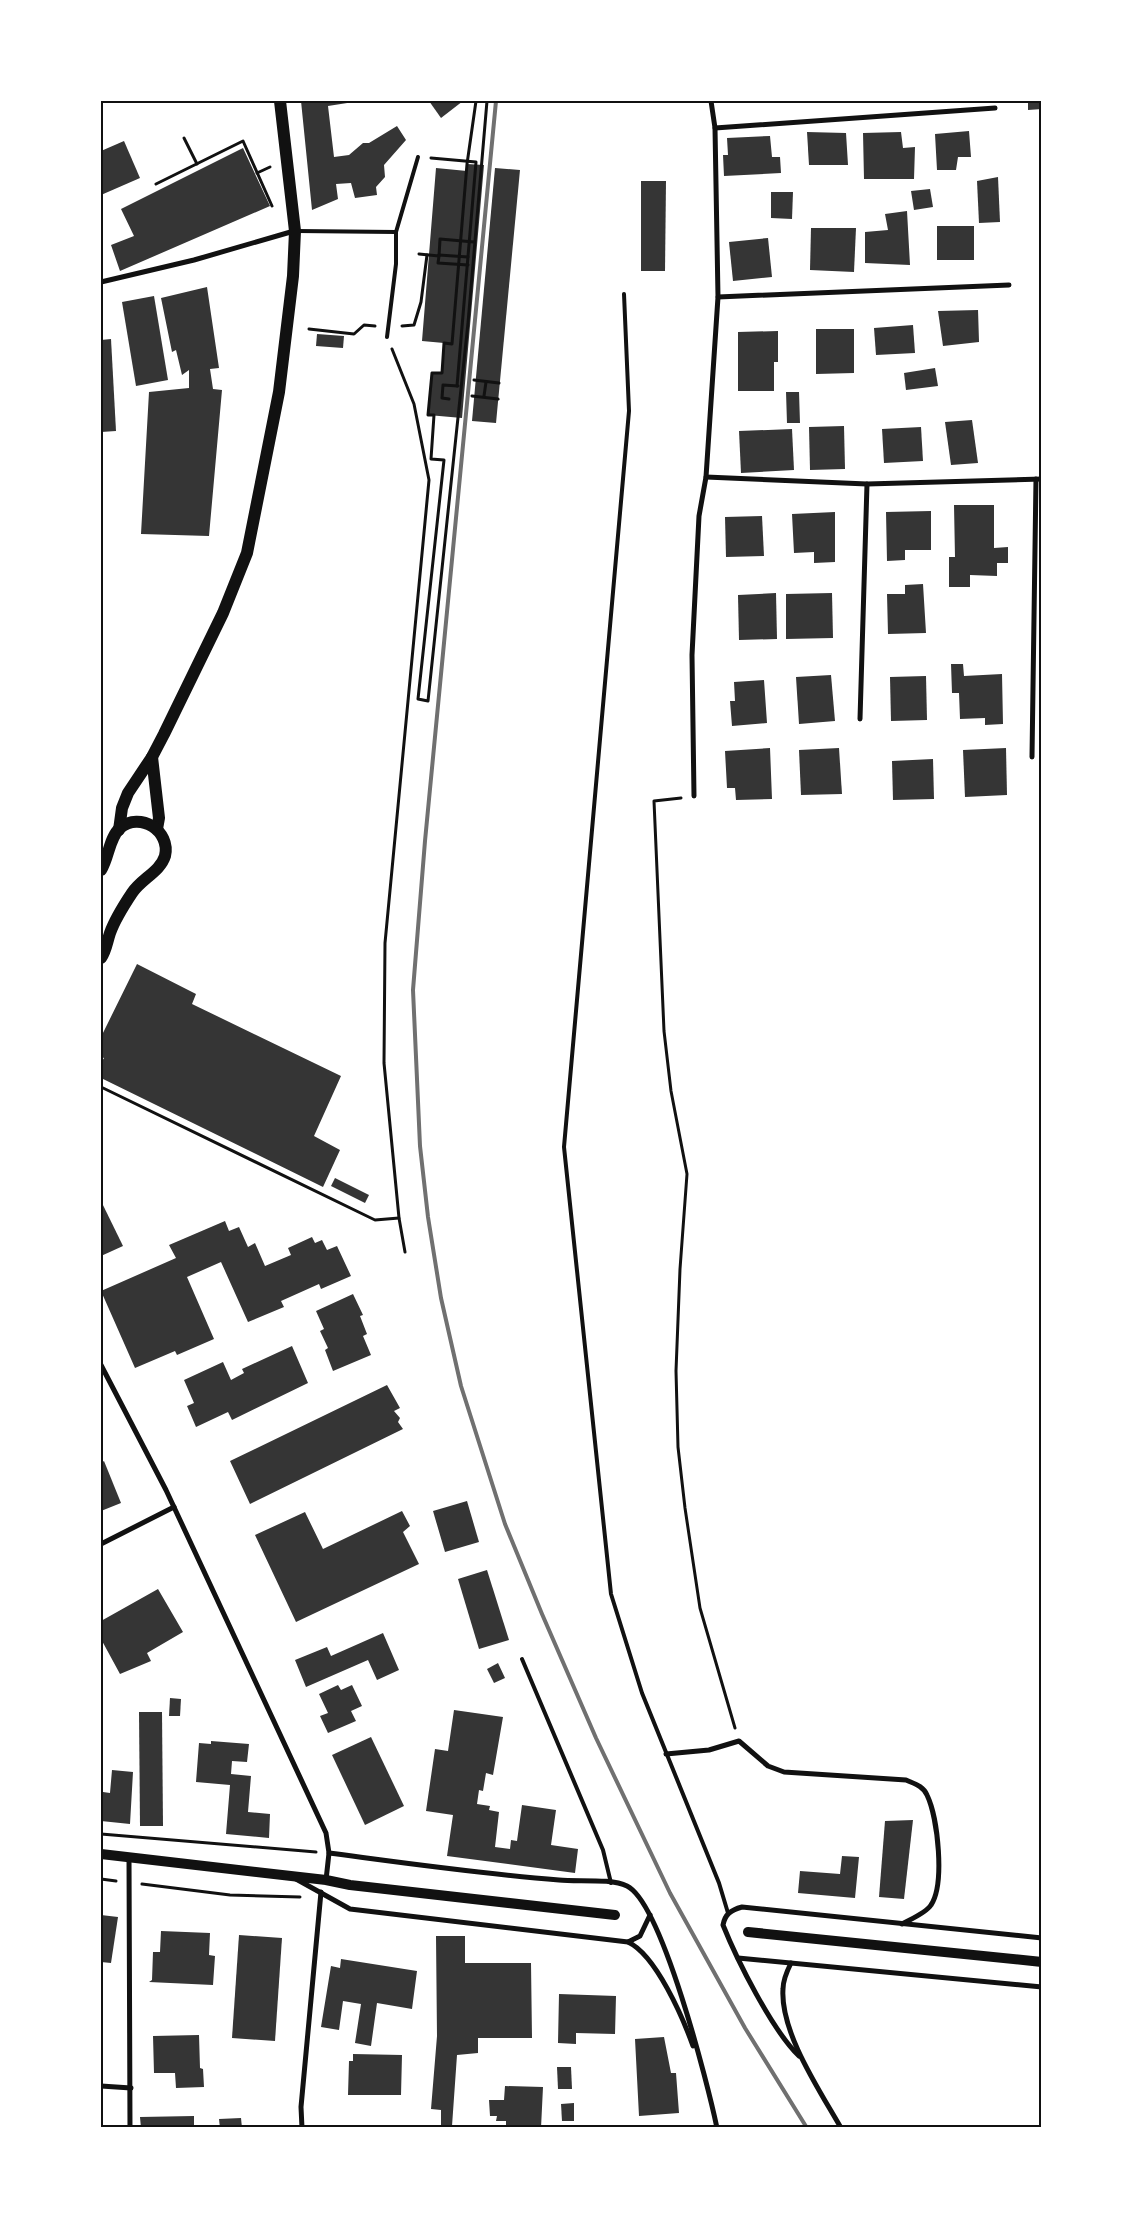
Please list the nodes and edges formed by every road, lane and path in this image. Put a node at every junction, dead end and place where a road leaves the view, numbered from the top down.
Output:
1 (280, 101) edge
2 (476, 101) edge
3 (487, 101) edge
4 (711, 101) edge
5 (995, 108) dead end
6 (715, 128) junction
7 (184, 138) dead end
8 (418, 157) joint
9 (468, 161) junction
10 (197, 164) junction
11 (270, 167) dead end
12 (258, 173) junction
13 (156, 184) dead end
14 (272, 206) dead end
15 (295, 231) junction
16 (396, 232) junction
17 (461, 241) junction
18 (469, 242) junction
19 (474, 242) junction
20 (419, 254) dead end
21 (427, 255) junction
22 (439, 255) junction
23 (459, 256) junction
24 (468, 257) junction
25 (473, 257) junction
26 (459, 265) junction
27 (467, 265) junction
28 (472, 266) junction
29 (101, 282) edge
30 (1008, 285) dead end
31 (624, 294) dead end
32 (718, 297) junction
33 (387, 326) junction
34 (308, 329) dead end
35 (387, 337) joint
36 (474, 380) dead end
37 (486, 382) junction
38 (499, 383) dead end
39 (448, 385) junction
40 (459, 386) junction
41 (448, 390) dead end
42 (472, 396) dead end
43 (484, 397) junction
44 (449, 399) dead end
45 (498, 399) dead end
46 (484, 404) dead end
47 (706, 477) junction
48 (1039, 479) edge
49 (867, 484) junction
50 (860, 719) dead end
51 (152, 757) junction
52 (1032, 757) dead end
53 (694, 796) joint
54 (157, 829) junction
55 (119, 830) junction
56 (101, 870) edge
57 (101, 958) edge
58 (101, 1087) edge
59 (399, 1218) junction
60 (405, 1252) dead end
61 (101, 1365) edge
62 (174, 1507) junction
63 (101, 1544) edge
64 (522, 1659) dead end
65 (739, 1740) junction
66 (666, 1754) junction
67 (101, 1834) edge
68 (329, 1853) junction
69 (101, 1854) edge
70 (129, 1857) junction
71 (294, 1878) junction
72 (101, 1879) edge
73 (326, 1880) junction
74 (128, 1882) junction
75 (612, 1883) junction
76 (320, 1892) junction
77 (728, 1913) junction
78 (615, 1915) dead end
79 (650, 1915) junction
80 (902, 1924) junction
81 (748, 1932) dead end
82 (1042, 1938) edge
83 (628, 1942) junction
84 (738, 1958) junction
85 (1042, 1962) edge
86 (791, 1963) junction
87 (1042, 1987) edge
88 (799, 2056) junction
89 (708, 2085) junction
90 (101, 2086) edge
91 (131, 2088) junction
92 (130, 2128) edge
93 (302, 2128) edge
94 (716, 2128) edge
95 (841, 2128) edge

1 - 15 main road
2 - 9 path
3 - 19 path
4 - 6 street
5 - 6 street
6 - 32 street
7 - 10 path
8 - 9 path
8 - 16 lane
9 - 17 path
9 - 18 path
10 - 12 path
10 - 13 path
11 - 12 path
12 - 14 path
15 - 16 lane
15 - 29 street
15 - 51 main road
16 - 33 lane
17 - 18 path
17 - 22 path
17 - 23 path
18 - 19 path
18 - 24 path
19 - 25 path
20 - 21 path
21 - 22 path
21 - 33 path
22 - 23 path
22 - 26 path
23 - 24 path
23 - 26 path
24 - 25 path
24 - 27 path
25 - 28 path
26 - 27 path
26 - 40 path
27 - 28 path
27 - 40 path
28 - 40 path
30 - 32 street
31 - 66 lane
32 - 47 street
33 - 34 path
33 - 35 lane
35 - 59 path
36 - 37 path
37 - 38 path
37 - 43 path
39 - 40 path
39 - 41 path
39 - 44 path
42 - 43 path
43 - 45 path
43 - 46 path
47 - 49 street
47 - 53 street
48 - 49 street
48 - 52 street
49 - 50 street
51 - 54 main road
51 - 55 main road
53 - 65 path
54 - 55 main road
54 - 57 main road
55 - 56 main road
58 - 59 path
59 - 60 path
61 - 62 street
62 - 63 street
62 - 68 street
64 - 75 lane
65 - 66 street
65 - 80 street
66 - 77 lane
67 - 68 path
68 - 73 street
68 - 75 street
69 - 70 main road
70 - 71 main road
70 - 74 street
71 - 73 main road
71 - 76 street
72 - 74 path
73 - 78 main road
74 - 76 path
74 - 91 street
75 - 79 street
76 - 83 street
76 - 93 street
77 - 80 street
77 - 84 street
79 - 83 street
79 - 89 street
80 - 82 street
81 - 85 main road
83 - 89 street
84 - 86 street
84 - 88 street
86 - 87 street
86 - 88 street
88 - 95 street
89 - 94 street
90 - 91 street
91 - 92 street

